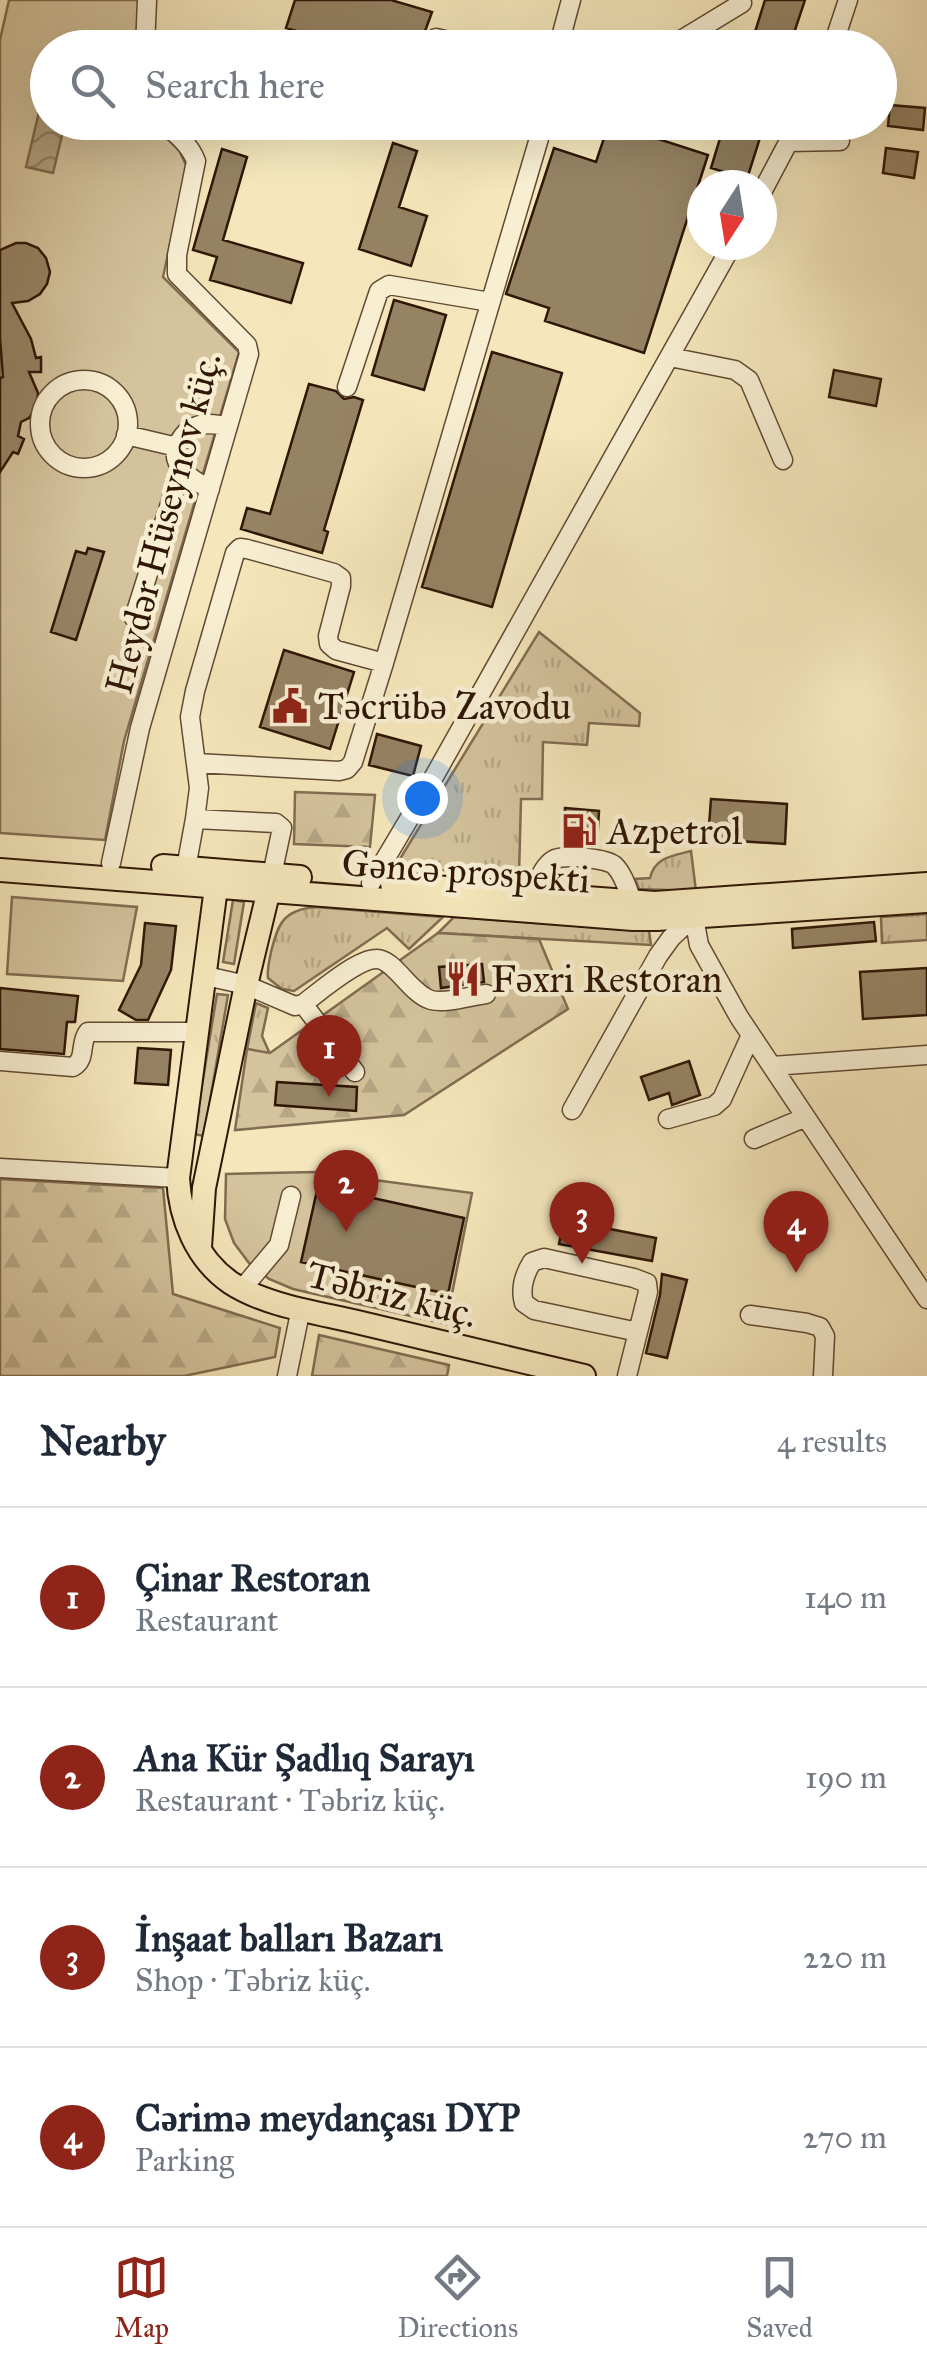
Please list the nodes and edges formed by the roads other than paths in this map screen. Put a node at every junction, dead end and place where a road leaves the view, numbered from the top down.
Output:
1 (147, 0) edge
2 (570, 0) edge
3 (848, 0) edge
4 (742, 3) dead end
5 (146, 30) edge
6 (562, 30) edge
7 (698, 30) edge
8 (838, 30) edge
9 (184, 140) edge
10 (539, 140) edge
11 (840, 141) dead end
12 (789, 142) joint
13 (774, 170) edge
14 (724, 260) edge
15 (490, 302) junction
16 (670, 356) junction
17 (347, 387) dead end
18 (228, 426) junction
19 (126, 435) junction
20 (176, 448) junction
21 (783, 460) dead end
22 (181, 469) junction
23 (210, 489) junction
24 (134, 618) dead end
25 (384, 663) junction
26 (196, 763) junction
27 (194, 819) junction
28 (0, 855) edge
29 (111, 863) junction
30 (186, 868) junction
31 (0, 870) edge
32 (217, 878) junction
33 (271, 882) junction
34 (371, 883) junction
35 (927, 884) edge
36 (532, 894) junction
37 (927, 902) edge
38 (633, 903) junction
39 (692, 909) junction
40 (206, 976) junction
41 (246, 985) junction
42 (486, 994) dead end
43 (303, 1004) junction
44 (198, 1032) junction
45 (751, 1035) junction
46 (927, 1055) edge
47 (0, 1060) edge
48 (772, 1066) junction
49 (355, 1072) dead end
50 (572, 1110) dead end
51 (806, 1118) junction
52 (668, 1119) dead end
53 (754, 1139) dead end
54 (0, 1168) edge
55 (178, 1178) junction
56 (291, 1196) dead end
57 (200, 1251) junction
58 (242, 1289) junction
59 (927, 1299) edge
60 (301, 1308) junction
61 (750, 1315) dead end
62 (638, 1332) junction
63 (288, 1376) edge
64 (581, 1376) edge
65 (627, 1376) edge
66 (823, 1376) edge

1 - 5 street
2 - 6 street
3 - 8 street
4 - 7 street
9 - 18 street, Heydər Hüseynov küç.
10 - 15 street
11 - 12 street
12 - 13 street
14 - 16 street
15 - 17 street
15 - 25 street
16 - 21 street
16 - 34 street
18 - 20 street
18 - 23 street, Heydər Hüseynov küç.
19 - 19 street
19 - 20 street
20 - 22 street
22 - 23 street
22 - 24 street
23 - 29 street, Heydər Hüseynov küç.
25 - 26 street
25 - 26 street
26 - 27 street
27 - 30 street
27 - 33 street
28 - 29 main road, Gəncə prospekti
29 - 30 main road, Gəncə prospekti
30 - 32 main road, Gəncə prospekti
31 - 32 main road, Gəncə prospekti
32 - 33 main road, Gəncə prospekti
32 - 40 main road
33 - 34 main road, Gəncə prospekti
33 - 39 main road, Gəncə prospekti
33 - 41 main road
34 - 36 main road, Gəncə prospekti
35 - 39 main road, Gəncə prospekti
36 - 38 main road, Gəncə prospekti
36 - 38 street
37 - 39 main road, Gəncə prospekti
38 - 39 main road, Gəncə prospekti
39 - 45 street
39 - 50 street
40 - 41 street
40 - 44 main road
41 - 43 street
41 - 57 main road
42 - 43 street
43 - 49 street
44 - 47 street
44 - 55 main road
45 - 48 street
45 - 52 street
46 - 48 street
48 - 51 street
51 - 53 street
51 - 59 street
54 - 55 street
55 - 57 main road
56 - 58 street
57 - 58 main road, Təbriz küç.
58 - 60 main road, Təbriz küç.
60 - 63 street
60 - 64 main road, Təbriz küç.
61 - 66 street
62 - 62 street
62 - 65 street

